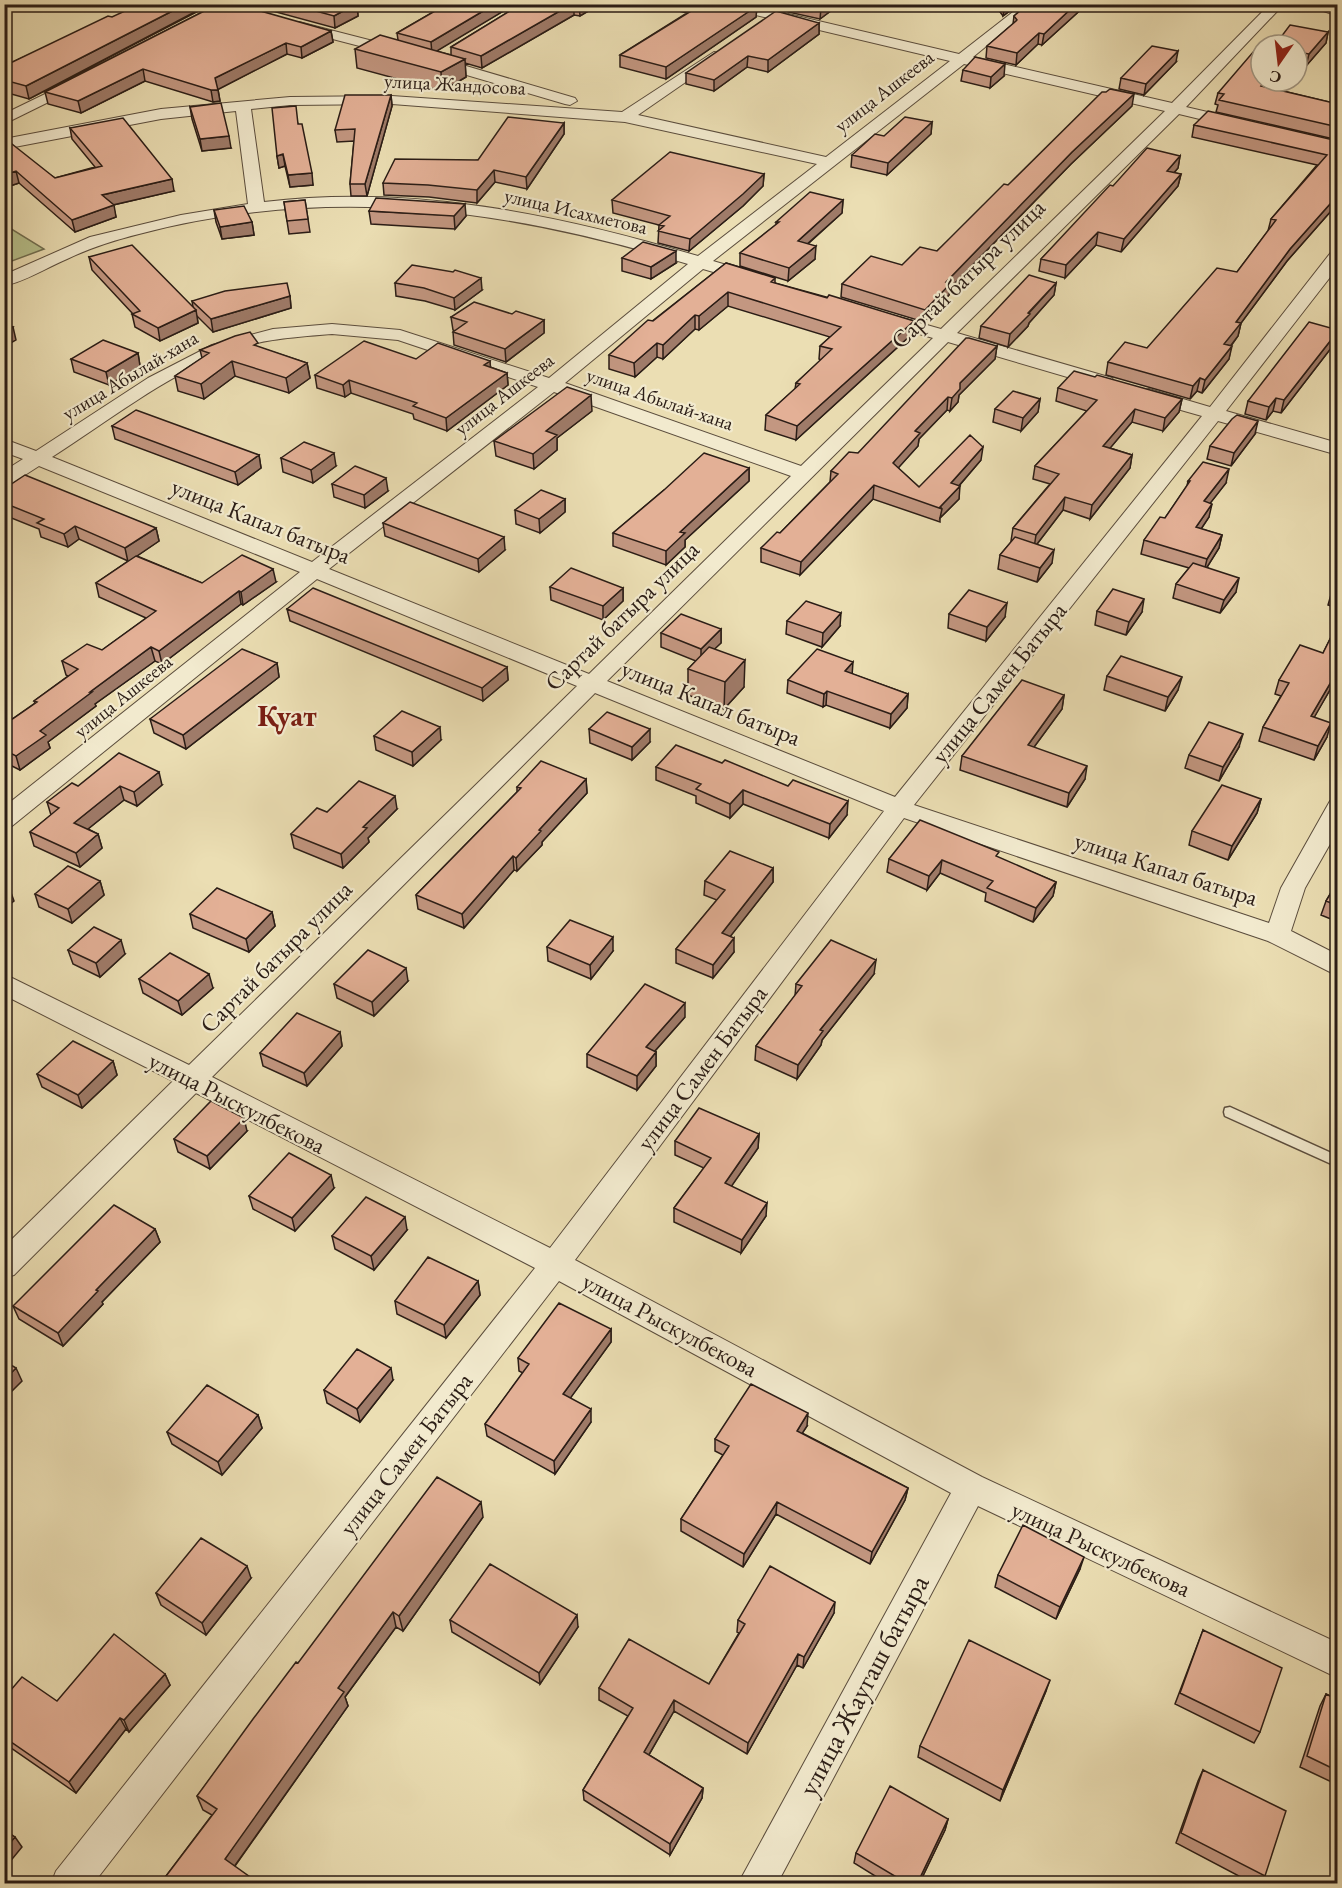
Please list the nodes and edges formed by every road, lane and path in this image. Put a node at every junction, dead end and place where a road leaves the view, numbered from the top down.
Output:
1 (726, 4) edge
2 (788, 4) edge
3 (1032, 4) edge
4 (1278, 4) edge
5 (1309, 4) edge
6 (1338, 12) edge
7 (772, 16) junction
8 (290, 23) edge
9 (753, 29) edge
10 (453, 50) edge
11 (723, 50) edge
12 (963, 59) junction
13 (434, 61) junction
14 (88, 76) edge
15 (243, 105) junction
16 (1175, 109) junction
17 (625, 117) junction
18 (4, 120) edge
19 (1256, 128) edge
20 (4, 144) edge
21 (830, 162) junction
22 (256, 209) junction
23 (1338, 255) edge
24 (701, 262) junction
25 (4, 281) edge
26 (767, 282) edge
27 (866, 312) edge
28 (943, 336) junction
29 (552, 385) junction
30 (1214, 414) junction
31 (4, 445) edge
32 (1338, 449) edge
33 (39, 458) junction
34 (805, 474) junction
35 (4, 480) edge
36 (313, 572) junction
37 (591, 684) junction
38 (1338, 807) edge
39 (899, 808) junction
40 (4, 820) edge
41 (1277, 935) junction
42 (1338, 967) edge
43 (4, 984) edge
44 (191, 1080) junction
45 (1230, 1112) dead end
46 (1338, 1162) edge
47 (555, 1264) junction
48 (4, 1266) edge
49 (971, 1487) junction
50 (1338, 1661) edge
51 (69, 1884) edge
52 (756, 1884) edge

1 - 7 street
2 - 7 street
3 - 12 street, улица Ашкеева
4 - 16 street, Сартай батыра улица
5 - 6 street
7 - 9 street
7 - 12 street
8 - 13 street
10 - 13 street
11 - 17 street
12 - 16 street
12 - 21 street, улица Ашкеева
13 - 17 street
14 - 18 street
15 - 17 street, улица Жандосова
15 - 20 street, улица Жандосова
15 - 22 street
16 - 19 street
16 - 28 street, Сартай батыра улица
17 - 21 street, улица Жандосова
21 - 24 street, улица Ашкеева
22 - 24 street, улица Исахметова
22 - 25 street, улица Исахметова
23 - 30 street, улица Самен Батыра
24 - 26 street, улица Исахметова
24 - 29 street, улица Ашкеева
27 - 28 street
28 - 30 street
28 - 34 street, Сартай батыра улица
29 - 33 street, улица Абылай-хана
29 - 34 street, улица Абылай-хана
29 - 36 street, улица Ашкеева
30 - 32 street
30 - 39 street, улица Самен Батыра
31 - 33 street, улица Капал батыра
33 - 35 street, улица Абылай-хана
33 - 36 street, улица Капал батыра
34 - 37 street, Сартай батыра улица
36 - 37 street, улица Капал батыра
36 - 40 street, улица Ашкеева
37 - 39 street, улица Капал батыра
37 - 44 street, Сартай батыра улица
38 - 41 street
39 - 41 street, улица Капал батыра
39 - 47 street, улица Самен Батыра
41 - 42 street, улица Капал батыра
43 - 44 street, улица Рыскулбекова
44 - 47 street, улица Рыскулбекова
44 - 48 street, Сартай батыра улица
45 - 46 lane
47 - 49 street, улица Рыскулбекова
47 - 51 street, улица Самен Батыра
49 - 50 street, улица Рыскулбекова
49 - 52 street, улица Жаугаш батыра

